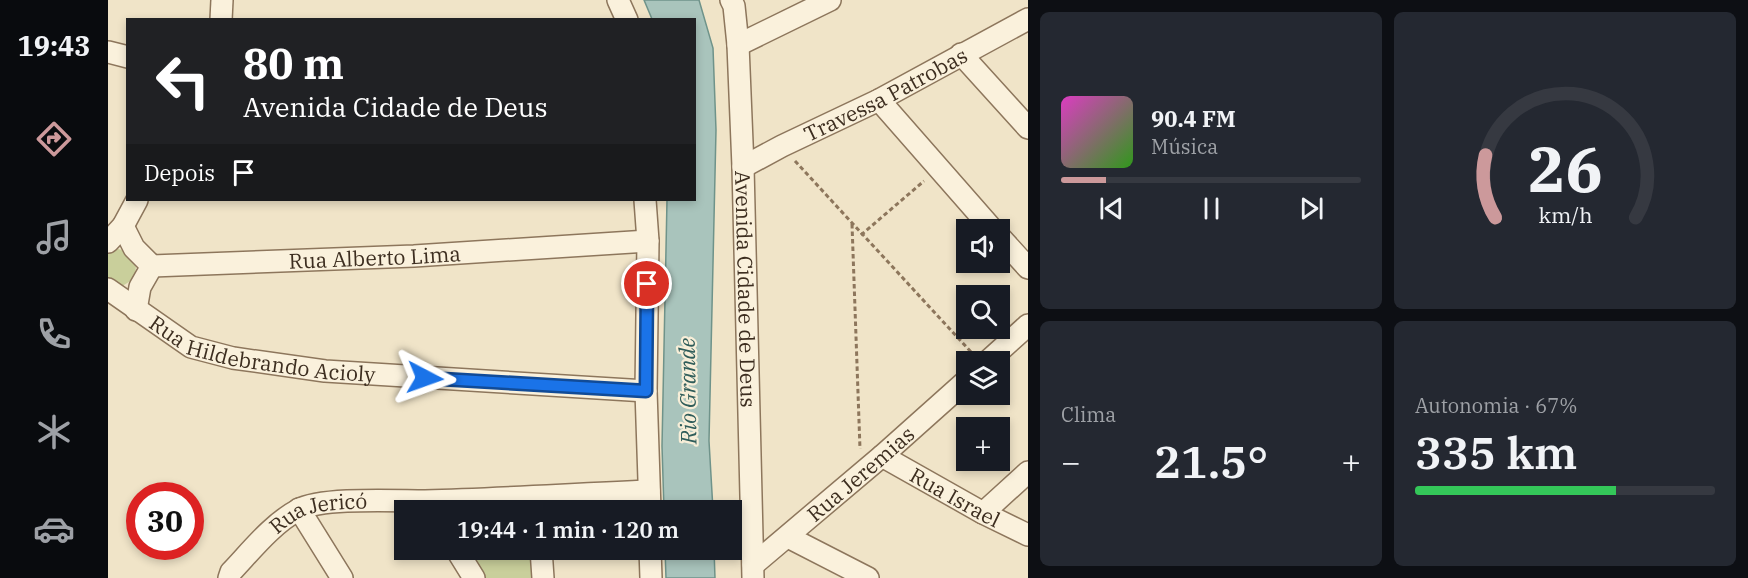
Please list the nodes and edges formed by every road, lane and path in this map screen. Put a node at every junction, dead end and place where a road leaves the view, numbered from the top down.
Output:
1 (222, 0) edge
2 (618, 0) edge
3 (731, 0) edge
4 (830, 0) edge
5 (221, 18) edge
6 (626, 18) edge
7 (1028, 18) edge
8 (738, 45) junction
9 (108, 52) edge
10 (961, 54) junction
11 (126, 56) edge
12 (879, 100) junction
13 (1028, 128) edge
14 (782, 146) junction
15 (743, 167) junction
16 (939, 169) junction
17 (136, 201) edge
18 (645, 201) edge
19 (983, 219) edge
20 (852, 224) junction
21 (123, 226) junction
22 (861, 235) junction
23 (648, 241) junction
24 (108, 242) edge
25 (1010, 248) edge
26 (152, 266) junction
27 (1028, 268) edge
28 (108, 288) edge
29 (136, 310) junction
30 (1028, 325) edge
31 (974, 351) edge
32 (989, 351) edge
33 (956, 390) edge
34 (646, 391) junction
35 (882, 456) junction
36 (866, 471) junction
37 (1028, 472) edge
38 (649, 500) edge
39 (394, 504) edge
40 (299, 509) junction
41 (983, 513) junction
42 (1028, 535) edge
43 (788, 537) junction
44 (463, 560) edge
45 (542, 560) edge
46 (650, 560) edge
47 (753, 571) edge
48 (864, 577) edge
49 (229, 578) edge
50 (342, 578) edge
51 (474, 578) edge
52 (543, 578) edge
53 (651, 578) edge

1 - 5 street
2 - 6 street
3 - 8 street, Avenida Cidade de Deus
4 - 8 street
7 - 10 street, Travessa Patrobas
8 - 15 street, Avenida Cidade de Deus
9 - 11 street
10 - 12 street, Travessa Patrobas
10 - 13 street
12 - 14 street, Travessa Patrobas
12 - 16 street
14 - 15 street, Travessa Patrobas
14 - 20 path
15 - 47 street, Avenida Cidade de Deus
16 - 19 street
16 - 22 path
17 - 21 street
18 - 23 street
20 - 22 path
20 - 36 path
21 - 24 street
21 - 26 street
22 - 31 path
23 - 26 street, Rua Alberto Lima
23 - 34 street
25 - 27 street
26 - 29 street
28 - 29 street, Rua Hildebrando Acioly
29 - 34 street, Rua Hildebrando Acioly
30 - 32 street
33 - 35 street, Rua Jeremias
34 - 38 street
35 - 36 street, Rua Jeremias
35 - 41 street, Rua Israel
36 - 43 street, Rua Jeremias
37 - 41 street
39 - 40 street, Rua Jericó
40 - 49 street, Rua Jericó
40 - 50 street
41 - 42 street, Rua Israel
43 - 47 street, Rua Jeremias
43 - 48 street
44 - 51 street
45 - 52 street
46 - 53 street

